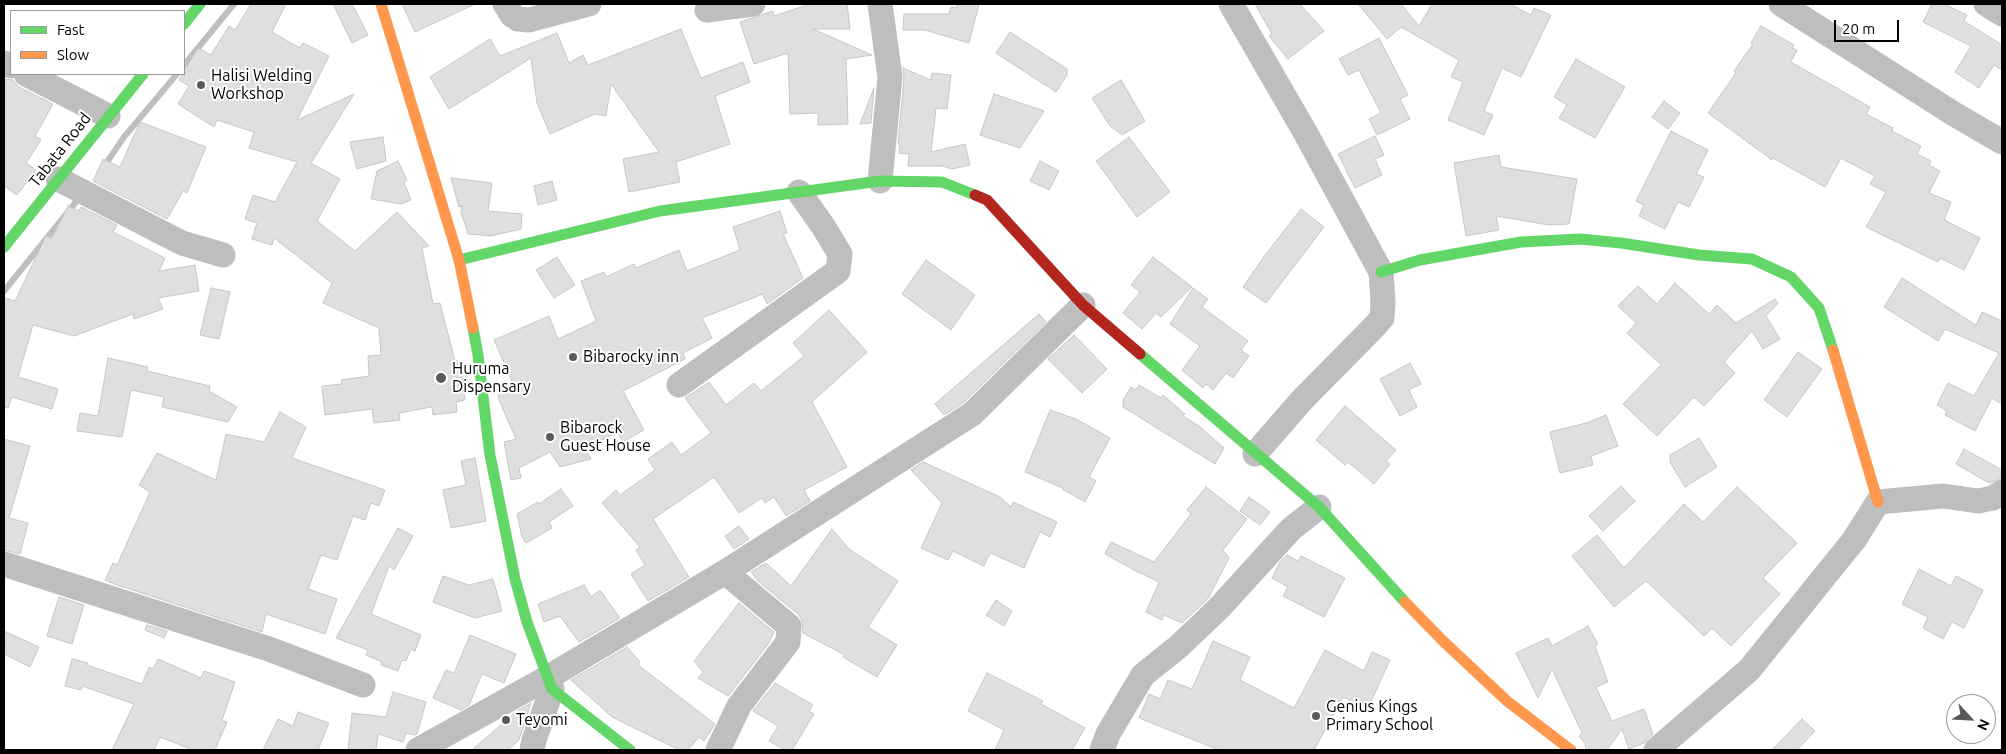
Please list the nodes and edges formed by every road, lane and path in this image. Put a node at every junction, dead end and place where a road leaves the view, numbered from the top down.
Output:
1 (200, 4) edge
2 (380, 4) edge
3 (505, 4) edge
4 (589, 4) edge
5 (754, 4) edge
6 (880, 4) edge
7 (1231, 4) edge
8 (1781, 4) edge
9 (1986, 4) edge
10 (707, 10) dead end
11 (2002, 14) edge
12 (185, 23) edge
13 (28, 75) edge
14 (142, 75) edge
15 (108, 116) junction
16 (2002, 142) edge
17 (58, 179) junction
18 (880, 182) junction
19 (799, 192) junction
20 (4, 247) edge
21 (223, 255) dead end
22 (459, 260) junction
23 (1381, 272) junction
24 (1083, 305) junction
25 (679, 385) dead end
26 (1255, 454) junction
27 (2002, 492) edge
28 (1878, 502) junction
29 (1319, 507) junction
30 (4, 564) edge
31 (725, 572) junction
32 (550, 684) junction
33 (363, 685) dead end
34 (418, 750) edge
35 (532, 750) edge
36 (630, 750) edge
37 (718, 750) edge
38 (1102, 750) edge
39 (1571, 750) edge
40 (1656, 750) edge

1 - 12 street
2 - 22 street
3 - 4 street
5 - 10 street
6 - 18 street
7 - 23 street
8 - 16 street
9 - 11 street
13 - 15 street
14 - 15 street, Tabata Road
15 - 17 street, Tabata Road
17 - 20 street, Tabata Road
17 - 21 street
18 - 19 street
18 - 24 street
19 - 22 street
19 - 25 street
22 - 32 street
23 - 26 street
23 - 28 street
24 - 26 street
24 - 31 street
26 - 29 street
27 - 28 street
28 - 40 street
29 - 38 street
29 - 39 street
30 - 33 street
31 - 32 street
31 - 37 street
32 - 34 street
32 - 35 street
32 - 36 street

